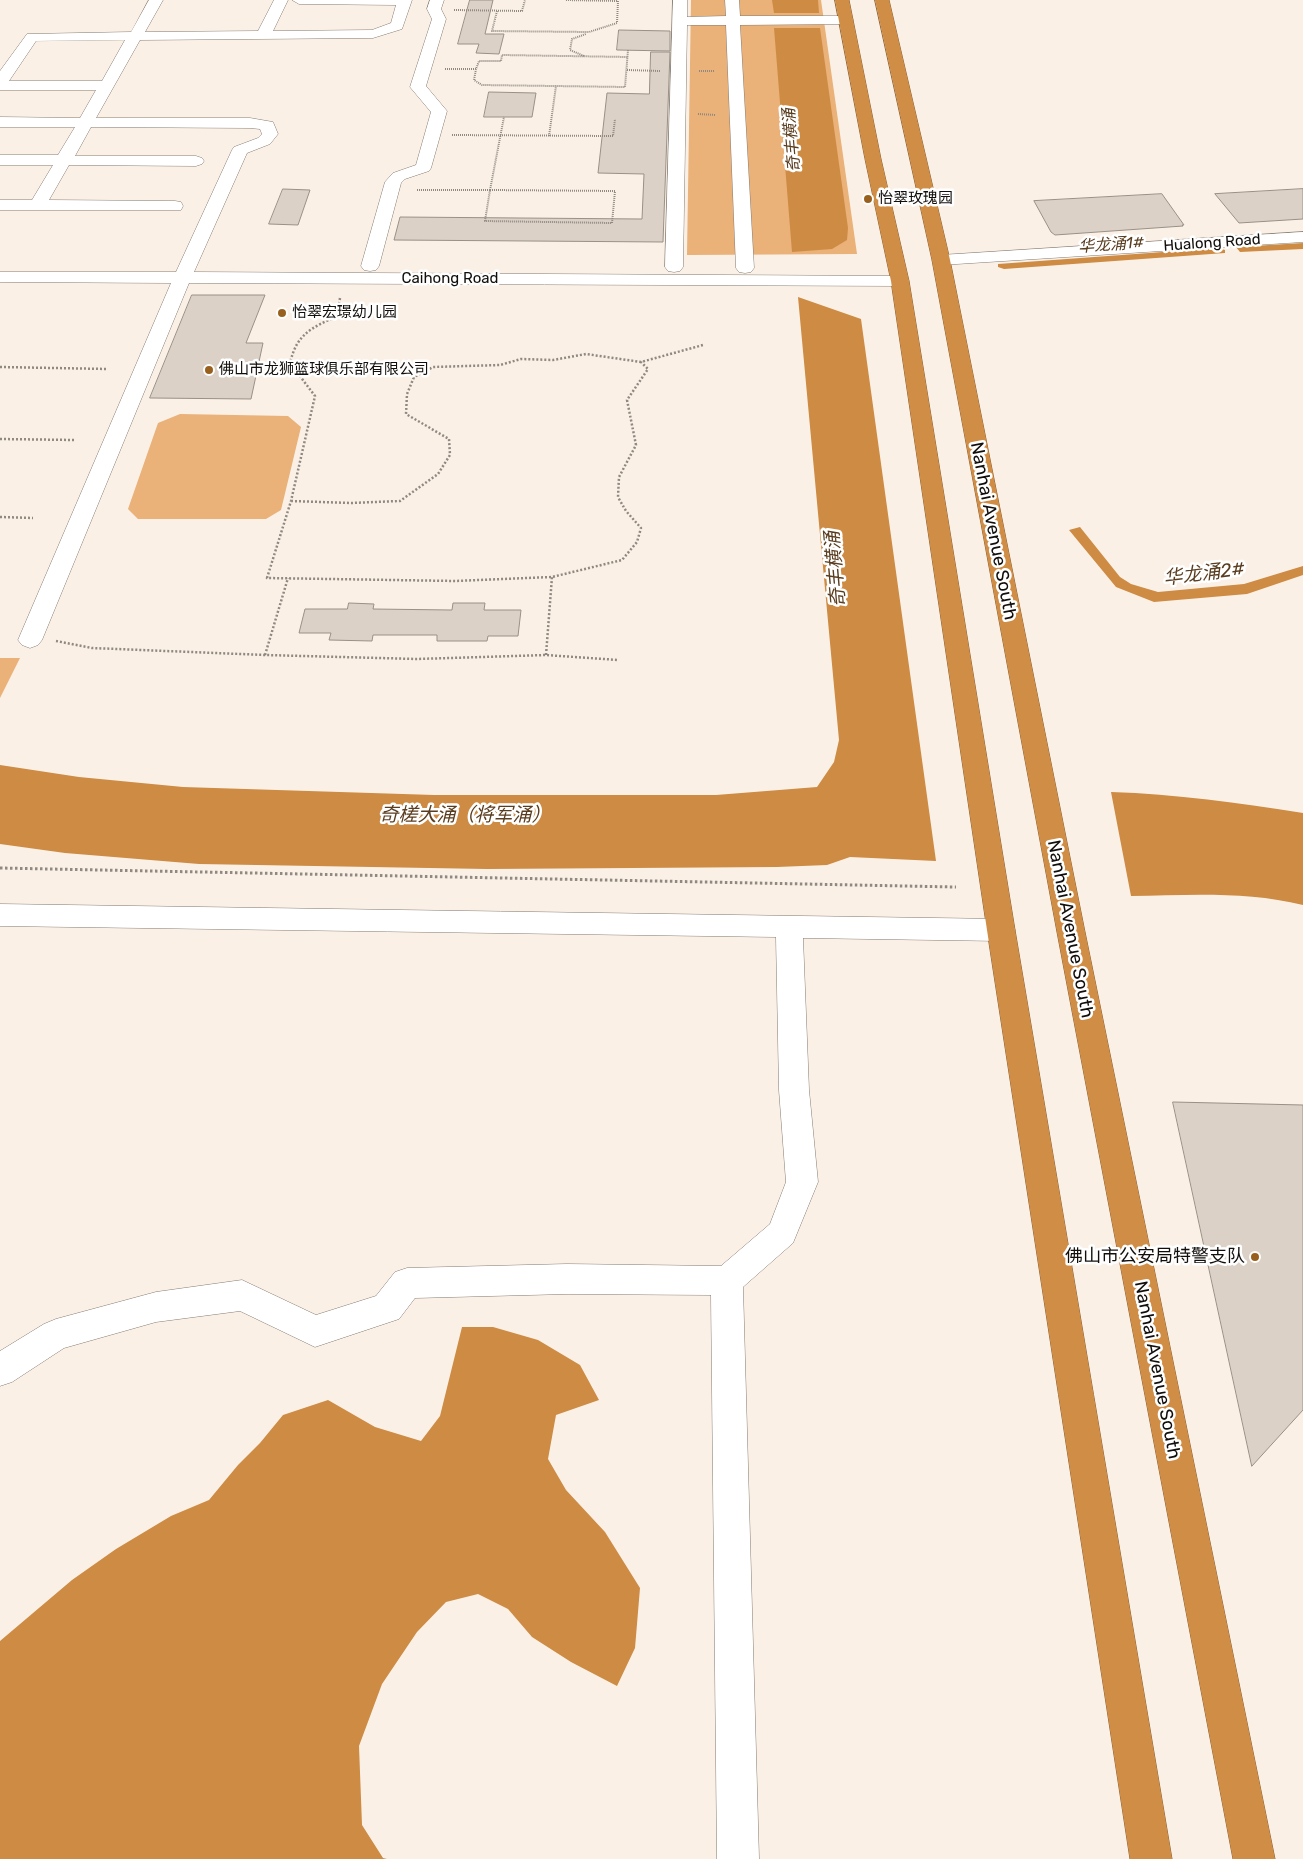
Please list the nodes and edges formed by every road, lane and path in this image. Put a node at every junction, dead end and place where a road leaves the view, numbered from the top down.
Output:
1 (156, 0) edge
2 (281, 0) edge
3 (299, 0) edge
4 (405, 0) edge
5 (525, 0) edge
6 (565, 0) edge
7 (680, 0) edge
8 (732, 0) edge
9 (842, 0) edge
10 (882, 0) edge
11 (435, 5) edge
12 (497, 10) junction
13 (846, 20) junction
14 (679, 21) junction
15 (733, 21) junction
16 (589, 32) junction
17 (264, 34) junction
18 (134, 37) junction
19 (628, 50) dead end
20 (586, 56) junction
21 (628, 57) junction
22 (423, 68) junction
23 (476, 69) junction
24 (0, 84) edge
25 (106, 86) junction
26 (556, 86) junction
27 (677, 114) junction
28 (738, 115) junction
29 (504, 117) dead end
30 (615, 119) dead end
31 (0, 122) edge
32 (85, 122) junction
33 (432, 134) junction
34 (500, 135) junction
35 (549, 136) junction
36 (0, 160) edge
37 (63, 160) junction
38 (196, 161) dead end
39 (491, 189) junction
40 (391, 190) junction
41 (0, 205) edge
42 (38, 205) junction
43 (175, 206) dead end
44 (1303, 237) edge
45 (941, 260) junction
46 (0, 263) edge
47 (370, 266) junction
48 (674, 268) junction
49 (745, 268) junction
50 (186, 272) junction
51 (787, 274) junction
52 (898, 275) junction
53 (0, 277) edge
54 (340, 298) dead end
55 (703, 345) dead end
56 (641, 362) junction
57 (0, 367) edge
58 (107, 369) dead end
59 (0, 439) edge
60 (75, 440) dead end
61 (291, 501) junction
62 (0, 517) edge
63 (33, 518) dead end
64 (552, 577) junction
65 (288, 578) junction
66 (30, 640) joint
67 (265, 655) junction
68 (546, 655) junction
69 (618, 660) dead end
70 (0, 868) edge
71 (956, 887) dead end
72 (0, 915) edge
73 (789, 927) junction
74 (1001, 930) junction
75 (727, 1282) junction
76 (0, 1370) edge
77 (738, 1859) edge
78 (1151, 1859) edge
79 (1254, 1859) edge

1 - 18 street
2 - 17 street
3 - 4 street
4 - 17 street
5 - 12 path
6 - 16 path
7 - 14 street
8 - 15 street
9 - 13 highway
10 - 45 highway, Nanhai Avenue South
11 - 12 path
11 - 22 street
12 - 16 path
13 - 15 street
13 - 52 highway
14 - 15 street
14 - 27 street
15 - 28 street
16 - 20 path
17 - 18 street
18 - 24 street
18 - 25 street
19 - 21 path
20 - 21 path
20 - 23 path
21 - 26 path
22 - 23 path
22 - 33 street
23 - 26 path
24 - 25 street
25 - 32 street
26 - 35 path
27 - 28 path
27 - 48 street
28 - 49 street
29 - 34 path
30 - 35 path
31 - 32 street
32 - 37 street
32 - 50 street
33 - 34 path
33 - 40 street
34 - 35 path
34 - 39 path
36 - 37 street
37 - 38 street
37 - 42 street
39 - 39 path
39 - 40 path
40 - 47 street
41 - 42 street
42 - 43 street
44 - 45 street, Hualong Road
45 - 79 highway, Nanhai Avenue South
46 - 50 street, Caihong Road
47 - 48 street, Caihong Road
47 - 50 street, Caihong Road
48 - 49 street, Caihong Road
49 - 51 street, Caihong Road
50 - 51 street, Caihong Road
50 - 53 street, Caihong Road
50 - 66 street
51 - 52 street, Caihong Road
52 - 74 highway
54 - 61 path
55 - 56 path
56 - 61 path
56 - 64 path
57 - 58 path
59 - 60 path
61 - 65 path
62 - 63 path
64 - 65 path
64 - 68 path
65 - 67 path
66 - 67 path
67 - 68 path
68 - 69 path
70 - 71 path
72 - 73 street
73 - 74 street
73 - 75 street
74 - 78 highway
75 - 76 street
75 - 77 street

